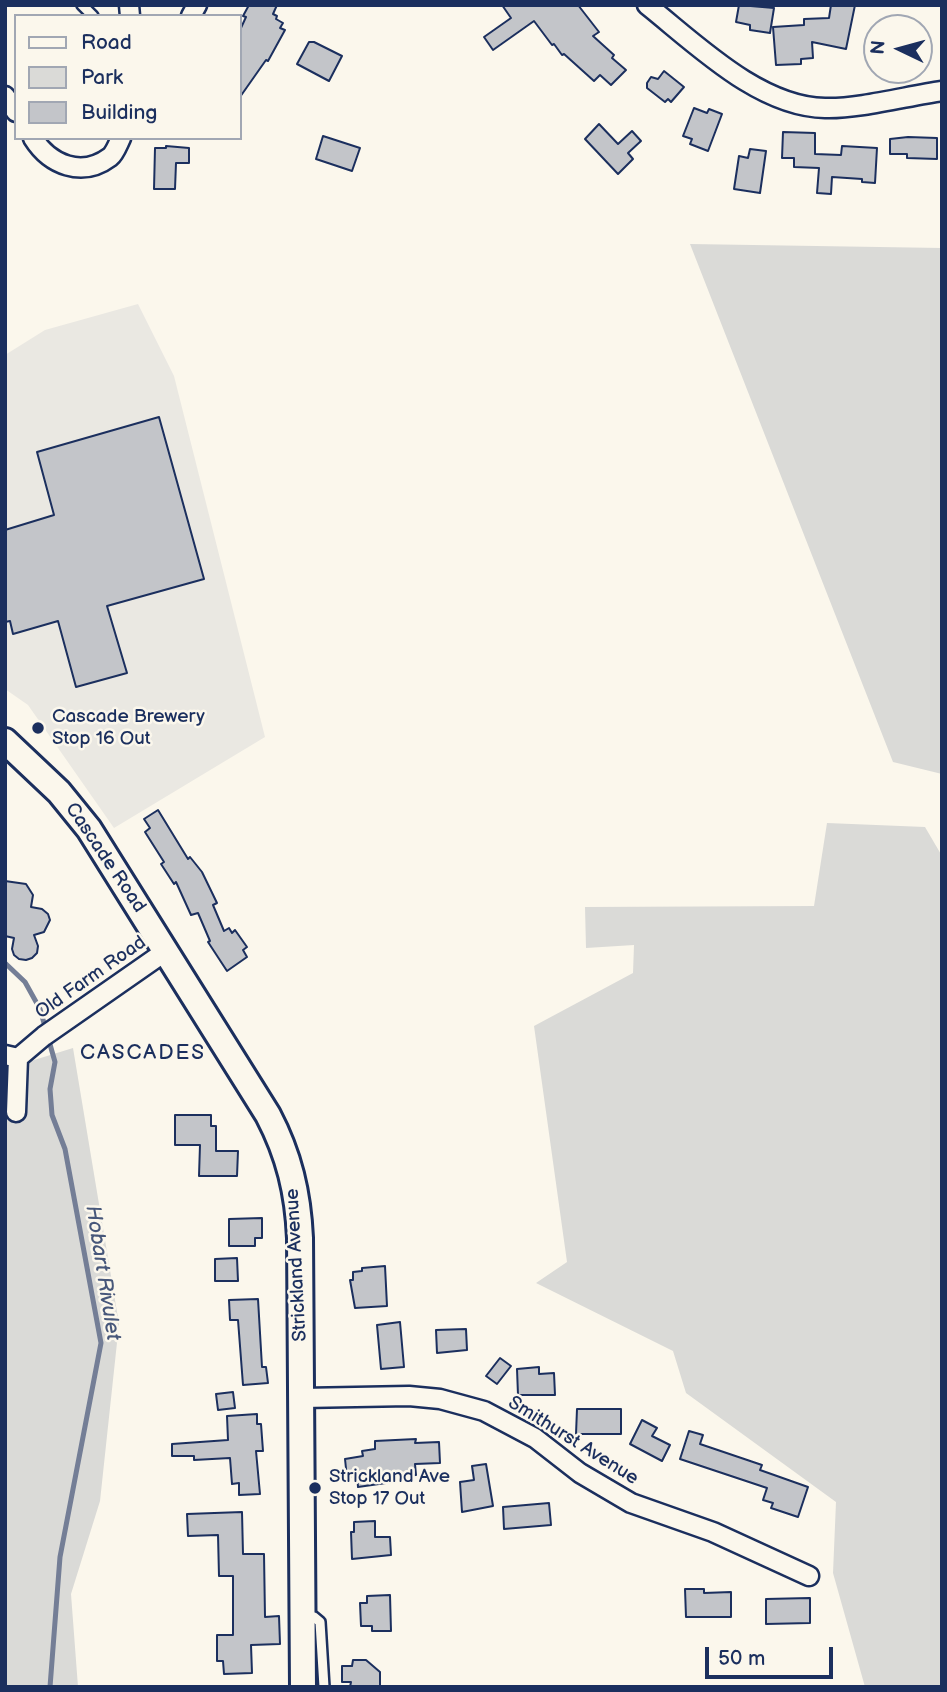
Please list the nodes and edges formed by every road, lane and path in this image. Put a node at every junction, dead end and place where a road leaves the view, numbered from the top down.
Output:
1 (647, 5) edge
2 (942, 91) edge
3 (35, 140) edge
4 (120, 140) edge
5 (5, 741) edge
6 (166, 951) junction
7 (12, 1056) edge
8 (16, 1112) dead end
9 (302, 1398) junction
10 (809, 1576) dead end
11 (302, 1613) junction
12 (303, 1687) edge
13 (324, 1687) edge

1 - 2 street
3 - 4 street
5 - 6 street, Cascade Road
6 - 7 street, Old Farm Road
6 - 9 street, Strickland Avenue
7 - 8 street
9 - 10 street, Smithurst Avenue
9 - 11 street, Strickland Avenue
11 - 12 street, Strickland Avenue
11 - 13 lane

